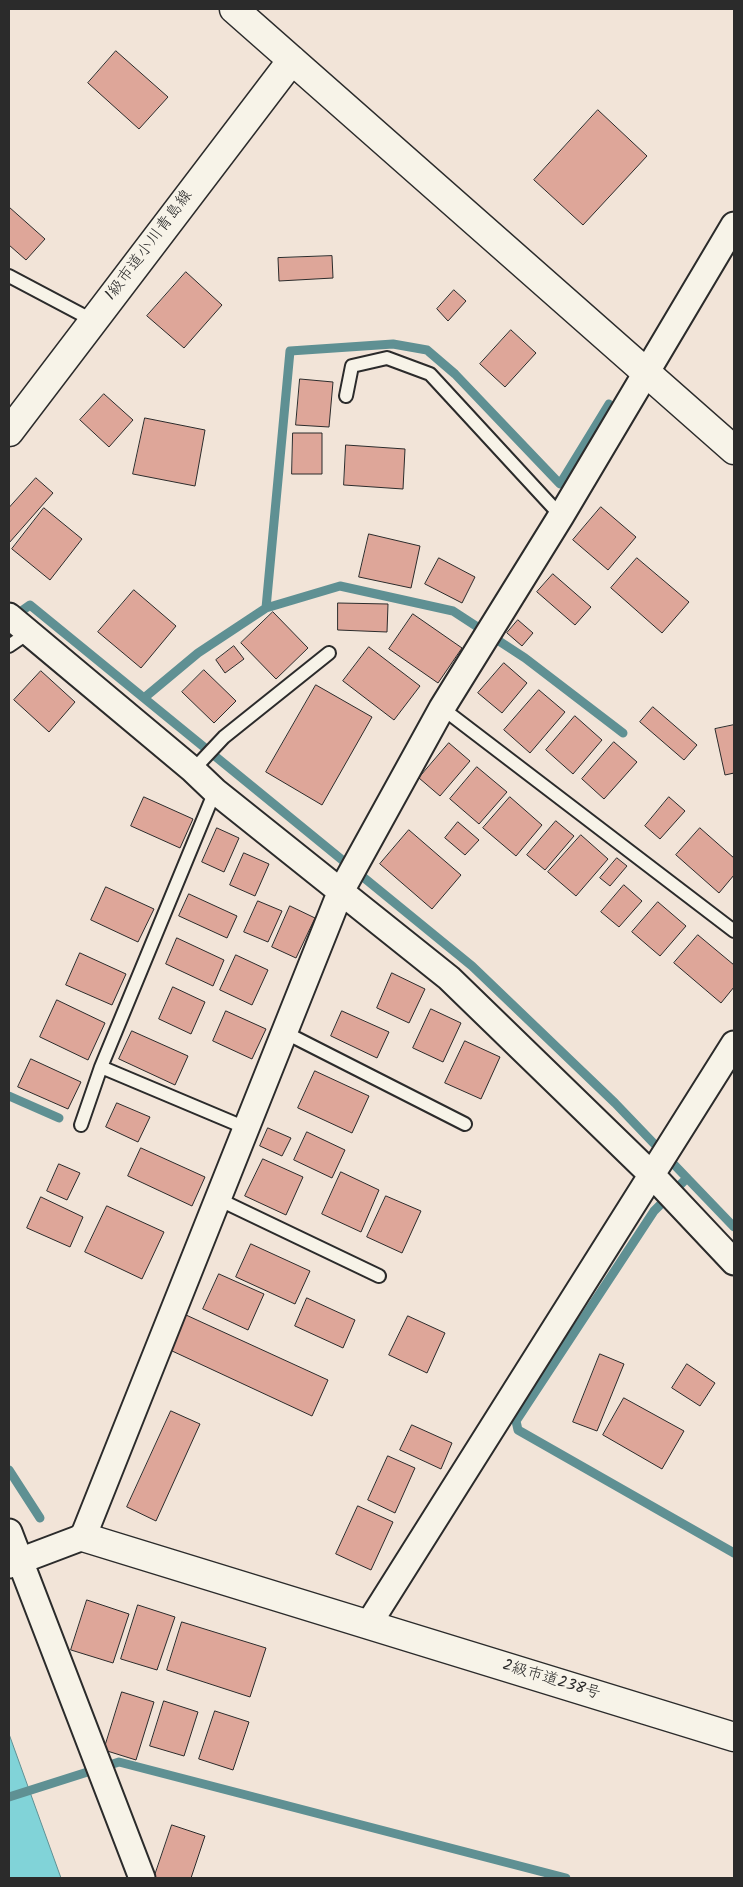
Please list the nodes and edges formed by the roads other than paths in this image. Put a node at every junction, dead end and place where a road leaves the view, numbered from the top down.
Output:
1 (234, 9) edge
2 (292, 60) junction
3 (734, 226) edge
4 (9, 276) edge
5 (94, 321) junction
6 (646, 371) junction
7 (346, 396) dead end
8 (9, 432) edge
9 (734, 450) edge
10 (561, 516) junction
11 (9, 616) edge
12 (19, 639) edge
13 (329, 653) dead end
14 (442, 708) junction
15 (194, 770) junction
16 (215, 791) junction
17 (340, 893) junction
18 (734, 931) edge
19 (284, 1032) junction
20 (734, 1044) edge
21 (101, 1067) junction
22 (466, 1124) dead end
23 (80, 1125) dead end
24 (246, 1128) junction
25 (652, 1175) junction
26 (218, 1198) junction
27 (734, 1262) edge
28 (379, 1276) dead end
29 (9, 1532) edge
30 (83, 1537) junction
31 (13, 1564) edge
32 (368, 1625) junction
33 (734, 1738) edge
34 (142, 1878) edge

1 - 2 street
2 - 5 street, 1級市道小川青島線
2 - 6 street
3 - 6 street
4 - 5 lane
5 - 8 street, 1級市道小川青島線
6 - 9 street
6 - 10 street
7 - 10 lane
10 - 14 street
11 - 12 street
12 - 15 street
13 - 15 lane
14 - 17 street
14 - 18 lane
15 - 16 street
16 - 17 street
16 - 21 lane
17 - 19 street
17 - 25 street
19 - 22 lane
19 - 24 street
20 - 25 street
21 - 23 lane
21 - 24 lane
24 - 26 street
25 - 27 street
25 - 32 street
26 - 28 lane
26 - 30 street
29 - 31 street
30 - 31 street
30 - 32 street, 2級市道238号
31 - 34 street
32 - 33 street, 2級市道238号

